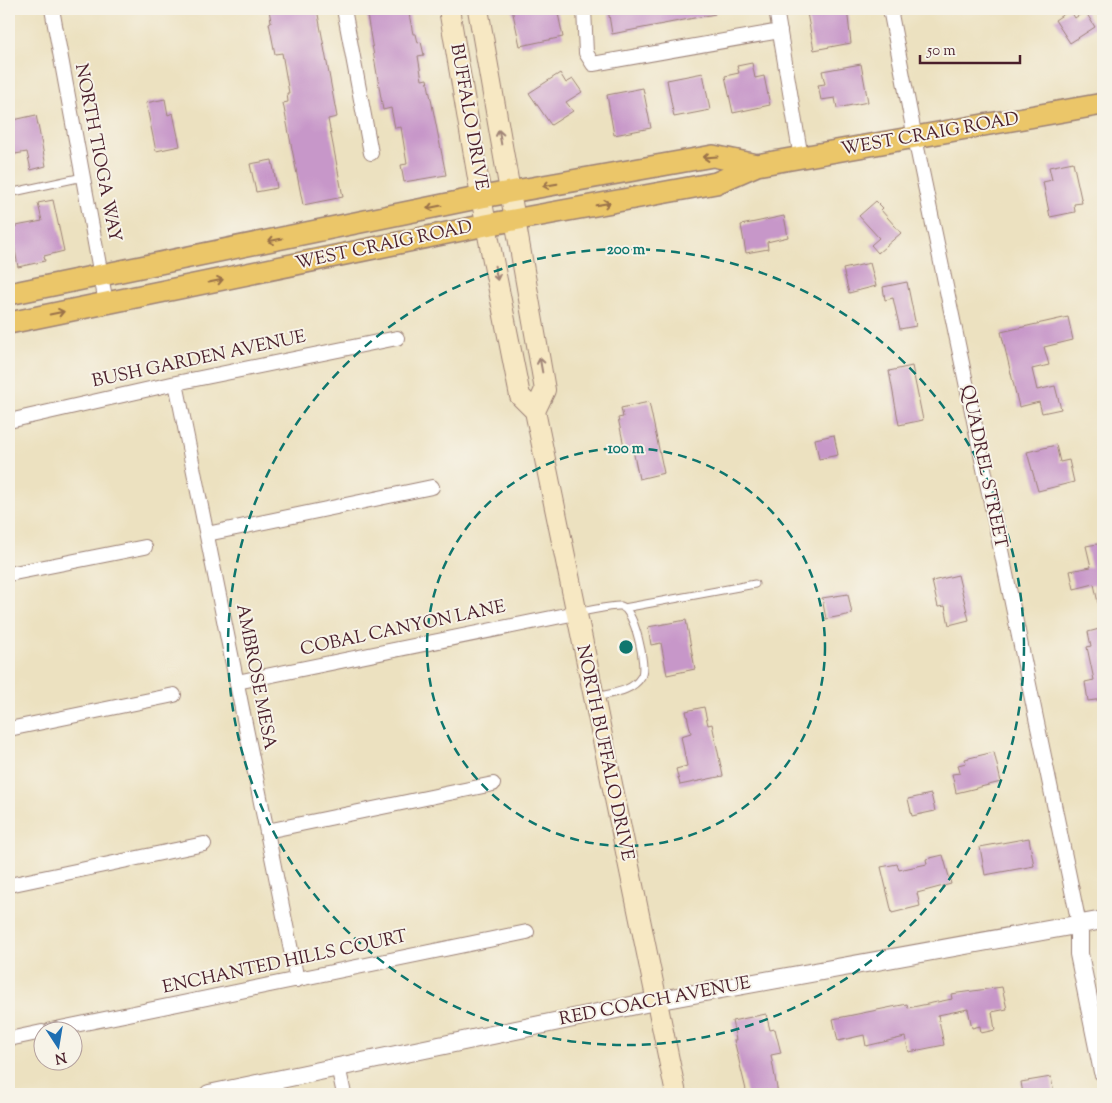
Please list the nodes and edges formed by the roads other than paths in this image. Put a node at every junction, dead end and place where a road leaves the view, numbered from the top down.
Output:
1 (52, 9) edge
2 (344, 9) edge
3 (449, 9) edge
4 (478, 9) edge
5 (584, 9) edge
6 (776, 9) edge
7 (890, 9) edge
8 (780, 31) junction
9 (1103, 104) edge
10 (915, 138) junction
11 (371, 153) dead end
12 (801, 158) junction
13 (757, 165) junction
14 (83, 177) junction
15 (510, 192) junction
16 (9, 193) edge
17 (482, 197) junction
18 (514, 220) junction
19 (486, 225) junction
20 (101, 276) junction
21 (9, 294) edge
22 (106, 303) junction
23 (9, 323) edge
24 (397, 338) dead end
25 (176, 382) junction
26 (535, 410) junction
27 (9, 421) edge
28 (432, 487) dead end
29 (207, 534) junction
30 (145, 547) dead end
31 (9, 574) edge
32 (755, 584) dead end
33 (623, 608) junction
34 (576, 612) junction
35 (237, 682) junction
36 (174, 695) dead end
37 (593, 698) junction
38 (9, 729) edge
39 (493, 784) dead end
40 (267, 831) junction
41 (204, 844) dead end
42 (9, 885) edge
43 (1103, 920) edge
44 (1079, 924) junction
45 (527, 932) dead end
46 (297, 980) junction
47 (655, 1001) junction
48 (82, 1024) edge
49 (1100, 1028) edge
50 (32, 1034) edge
51 (9, 1039) edge
52 (338, 1066) junction
53 (1103, 1072) edge
54 (209, 1094) edge
55 (344, 1094) edge
56 (676, 1094) edge

1 - 14 street, NORTH TIOGA WAY
2 - 11 street
3 - 17 main road, BUFFALO DRIVE
15 -> 4 main road, BUFFALO DRIVE
5 - 8 street
6 - 8 street
7 - 10 street, QUADREL STREET
8 - 12 street
9 - 10 main road, WEST CRAIG ROAD
10 - 12 main road, WEST CRAIG ROAD
10 - 44 street, QUADREL STREET
12 - 13 main road, WEST CRAIG ROAD
13 -> 15 main road, WEST CRAIG ROAD
18 -> 13 main road, WEST CRAIG ROAD
14 - 16 lane
14 - 20 street, NORTH TIOGA WAY
15 - 17 main road, WEST CRAIG ROAD
15 - 18 main road, BUFFALO DRIVE
17 - 19 main road, BUFFALO DRIVE
17 -> 20 main road, WEST CRAIG ROAD
18 - 19 main road, WEST CRAIG ROAD
26 -> 18 main road
22 -> 19 main road, WEST CRAIG ROAD
19 -> 26 main road, NORTH BUFFALO DRIVE
20 - 21 main road, WEST CRAIG ROAD
20 - 22 street, NORTH TIOGA WAY
23 -> 22 main road, WEST CRAIG ROAD
24 - 25 street, BUSH GARDEN AVENUE
25 - 27 street, BUSH GARDEN AVENUE
25 - 29 street, AMBROSE MESA
26 - 34 main road, NORTH BUFFALO DRIVE
28 - 29 street
29 - 35 street, AMBROSE MESA
30 - 31 street
32 - 33 lane
33 - 34 lane
33 - 37 lane
34 - 35 street, COBAL CANYON LANE
34 - 37 main road, NORTH BUFFALO DRIVE
35 - 40 street, AMBROSE MESA
36 - 38 street
37 - 47 main road, NORTH BUFFALO DRIVE
39 - 40 street
40 - 46 street, AMBROSE MESA
41 - 42 street
43 - 44 street, RED COACH AVENUE
44 - 47 street, RED COACH AVENUE
44 - 49 street, QUADREL STREET
45 - 46 street, ENCHANTED HILLS COURT
46 - 48 street, ENCHANTED HILLS COURT
47 - 52 street, RED COACH AVENUE
47 - 56 main road, NORTH BUFFALO DRIVE
49 - 53 street, QUADREL STREET
50 - 51 street
52 - 54 street, RED COACH AVENUE
52 - 55 street

